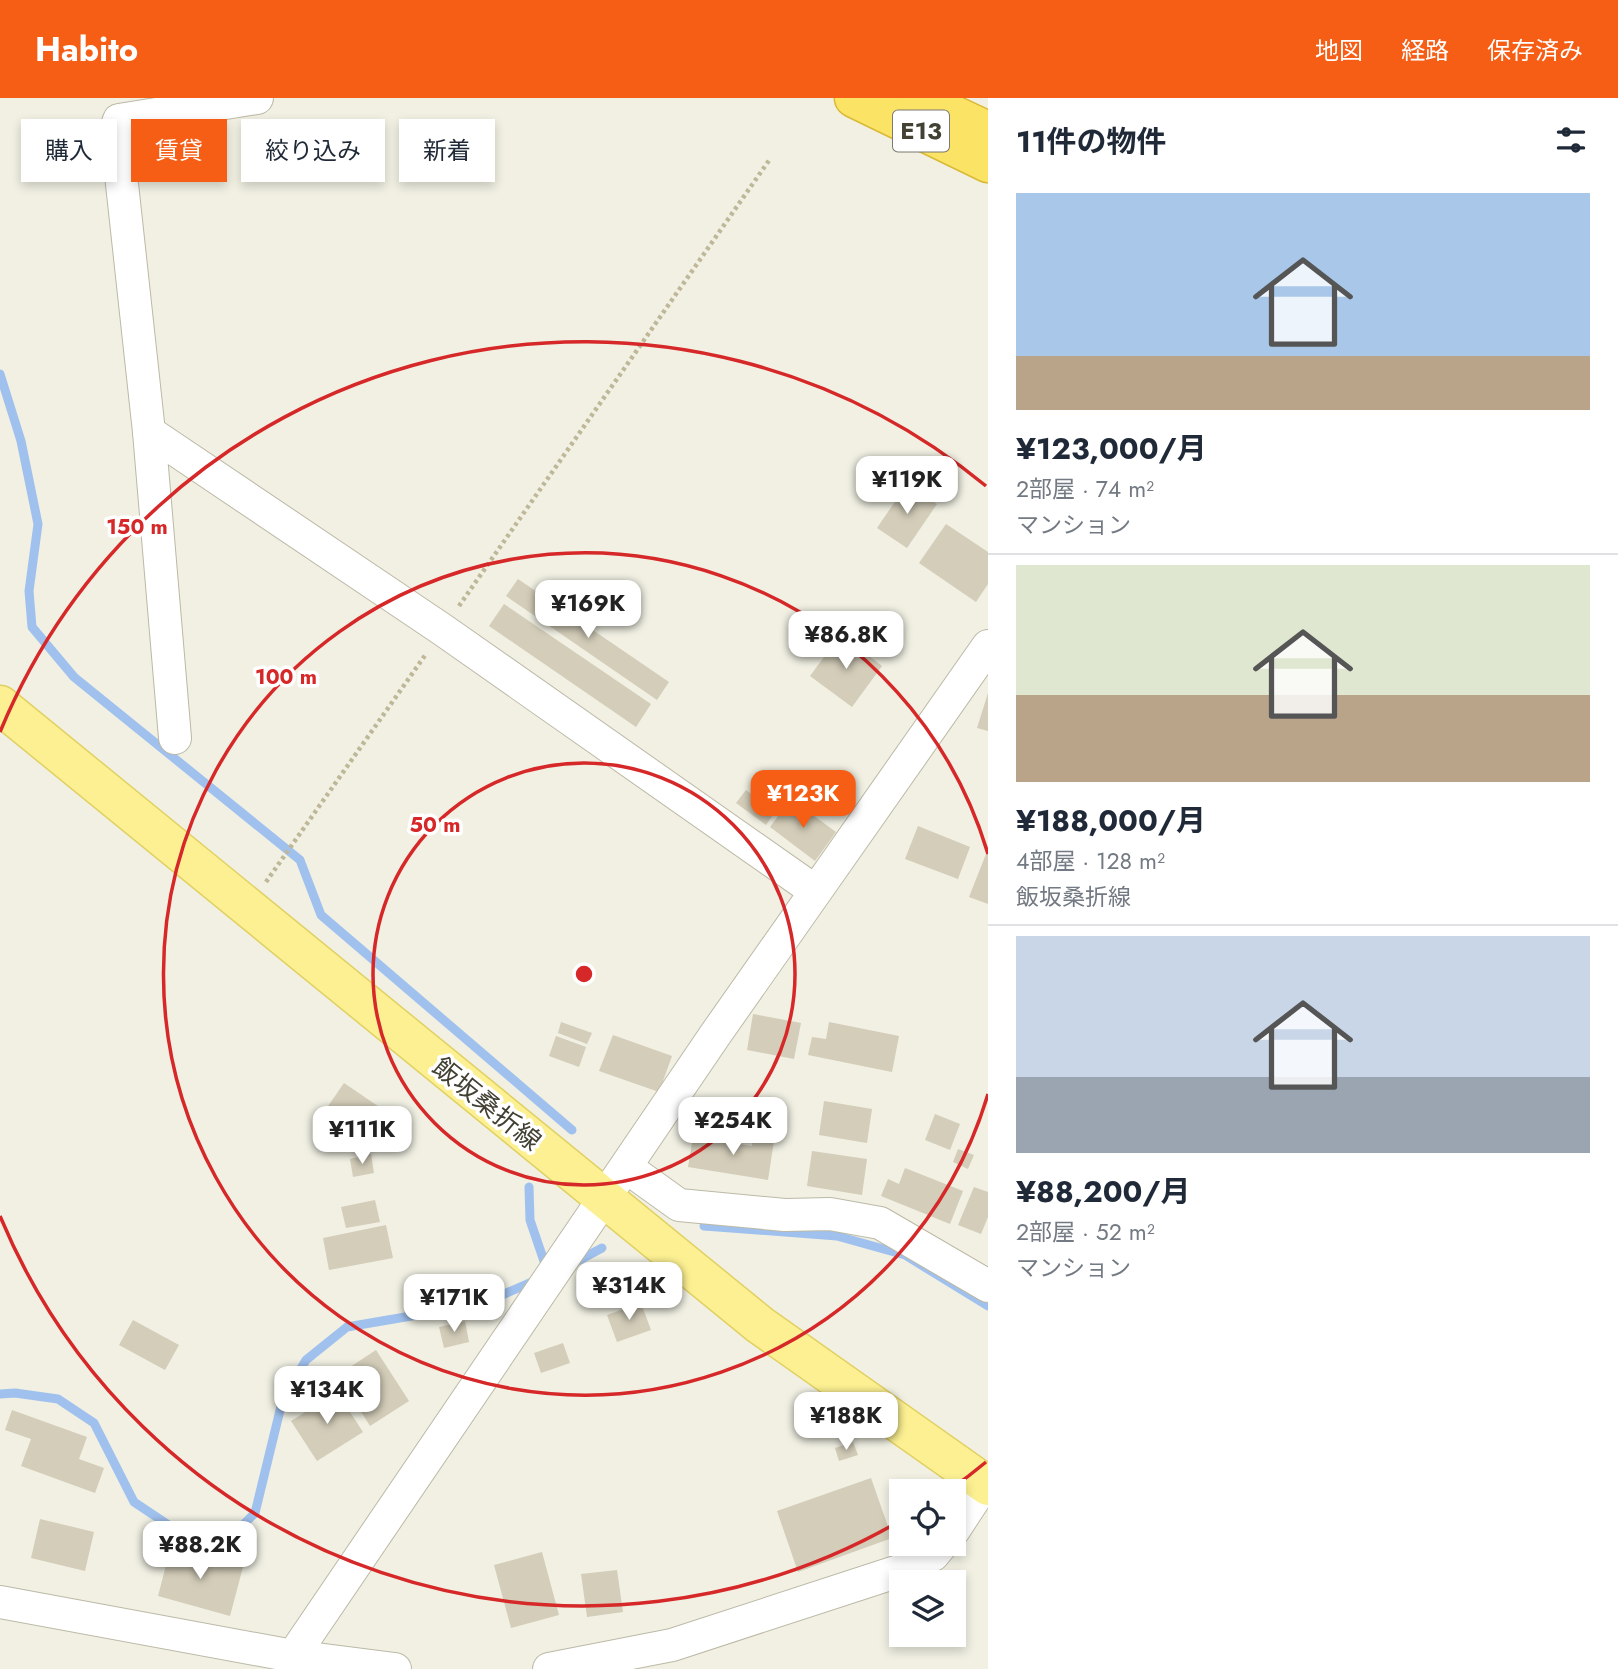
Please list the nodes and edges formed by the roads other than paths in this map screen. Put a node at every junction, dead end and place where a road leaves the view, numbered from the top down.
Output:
1 (257, 98) edge
2 (854, 98) edge
3 (917, 98) edge
4 (988, 131) edge
5 (988, 163) edge
6 (149, 432) junction
7 (988, 646) edge
8 (0, 705) edge
9 (175, 738) dead end
10 (815, 891) junction
11 (626, 1167) junction
12 (603, 1199) junction
13 (988, 1286) edge
14 (986, 1485) edge
15 (966, 1513) edge
16 (931, 1556) edge
17 (0, 1602) edge
18 (293, 1656) junction
19 (395, 1669) edge
20 (549, 1669) edge

1 - 6 street
2 - 5 highway, E13
3 - 4 highway, E13
6 - 9 street
6 - 10 street
7 - 10 street
8 - 12 main road, 飯坂桑折線
10 - 11 street
11 - 12 street
11 - 13 street
12 - 14 main road, 飯坂桑折線
12 - 18 street
14 - 15 street
16 - 20 street
17 - 18 street
18 - 19 street

